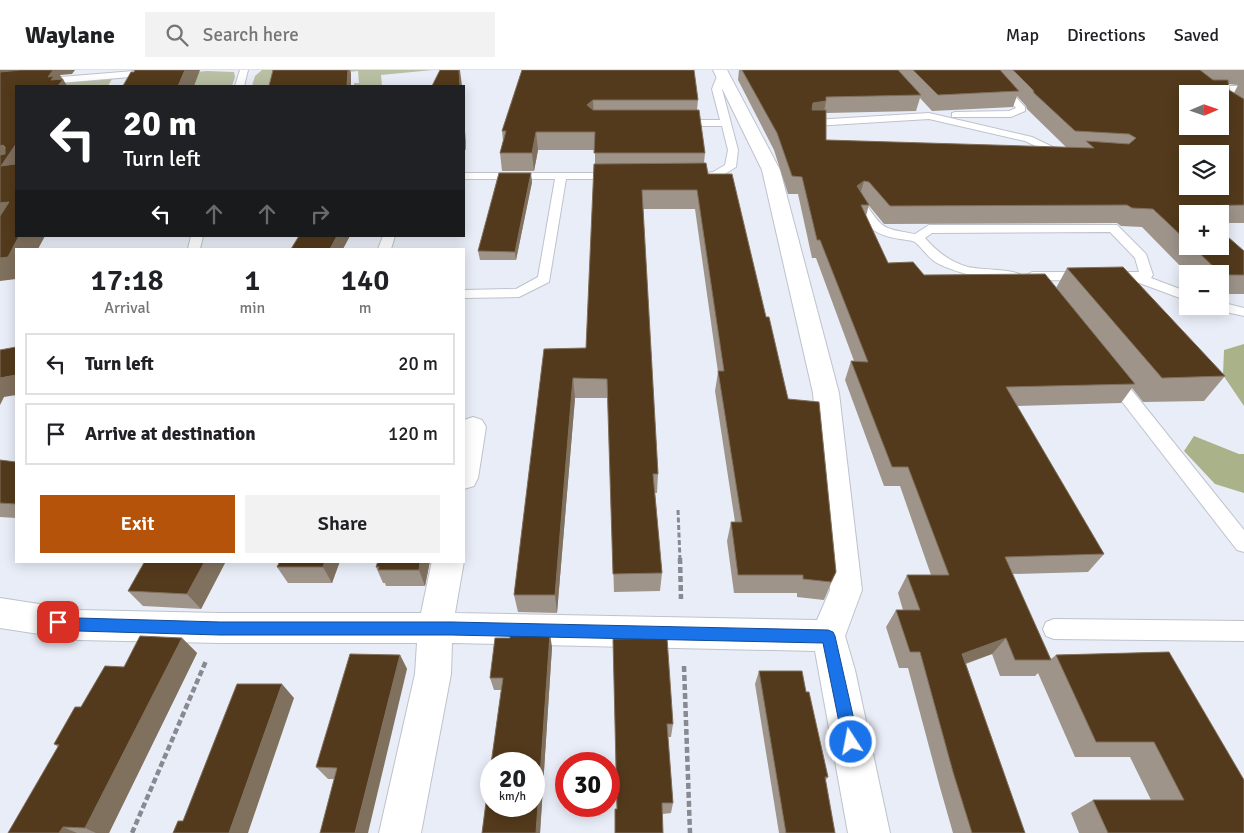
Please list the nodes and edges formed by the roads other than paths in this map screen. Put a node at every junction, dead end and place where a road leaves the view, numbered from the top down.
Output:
1 (178, 70) edge
2 (244, 70) edge
3 (986, 70) edge
4 (721, 72) edge
5 (111, 73) edge
6 (1196, 80) edge
7 (0, 85) edge
8 (240, 85) edge
9 (1203, 85) edge
10 (1244, 90) edge
11 (1229, 93) edge
12 (917, 103) edge
13 (929, 116) junction
14 (669, 123) edge
15 (726, 123) junction
16 (814, 123) edge
17 (1074, 153) edge
18 (465, 176) edge
19 (561, 176) junction
20 (629, 176) edge
21 (687, 177) edge
22 (860, 204) edge
23 (918, 238) junction
24 (1032, 276) junction
25 (1136, 277) junction
26 (1044, 292) edge
27 (465, 294) edge
28 (1179, 294) edge
29 (1229, 309) edge
30 (1244, 312) edge
31 (1105, 368) edge
32 (473, 427) dead end
33 (465, 472) edge
34 (1244, 544) edge
35 (448, 563) edge
36 (0, 613) edge
37 (435, 628) junction
38 (1054, 629) dead end
39 (1244, 631) edge
40 (828, 636) junction
41 (400, 833) edge
42 (869, 833) edge

1 - 5 lane
2 - 8 lane
3 - 13 lane
4 - 15 lane
4 - 40 street
5 - 7 lane
6 - 9 street
10 - 11 street
12 - 13 lane
13 - 16 lane
13 - 17 lane
14 - 15 lane
15 - 21 lane
18 - 19 lane
19 - 20 lane
19 - 27 lane
22 - 23 lane
23 - 24 lane
23 - 25 lane
24 - 25 lane
24 - 26 lane
25 - 28 lane
29 - 30 lane
31 - 34 lane
32 - 33 street
35 - 37 street
36 - 37 street
37 - 40 street
37 - 41 street
38 - 39 lane
40 - 42 street

